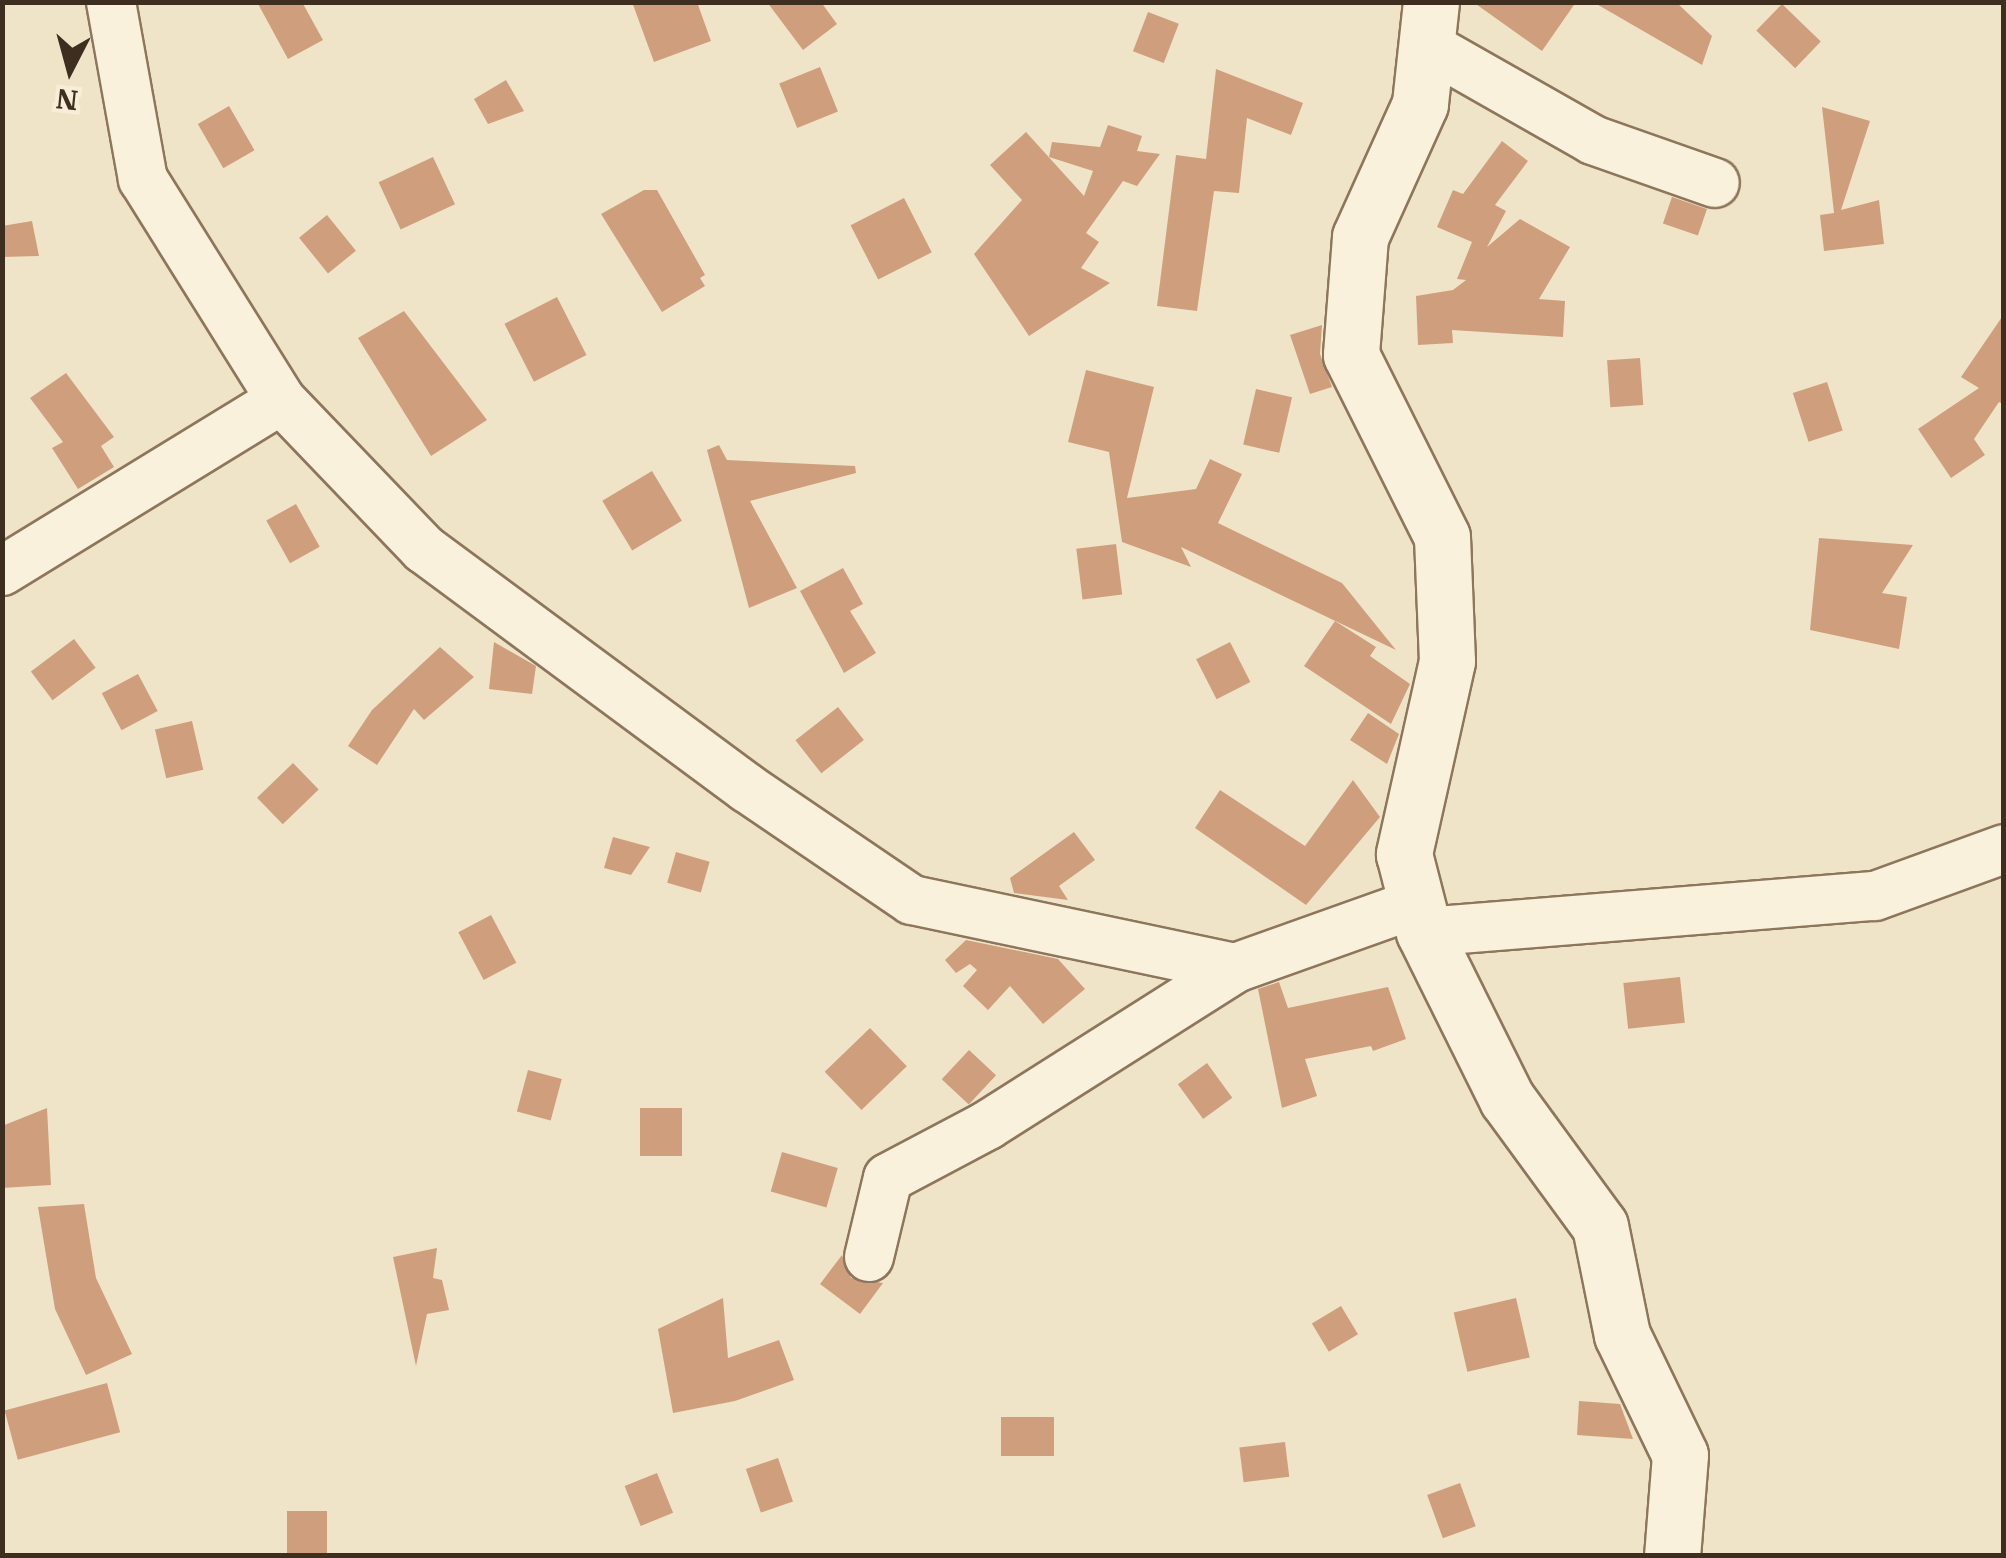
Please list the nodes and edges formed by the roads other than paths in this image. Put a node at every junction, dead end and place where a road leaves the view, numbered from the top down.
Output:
1 (111, 2) edge
2 (1428, 24) edge
3 (1715, 183) dead end
4 (281, 400) junction
5 (2, 571) edge
6 (2004, 850) edge
7 (1419, 918) junction
8 (1235, 968) junction
9 (869, 1258) dead end
10 (1672, 1556) edge

1 - 4 street
2 - 3 street
2 - 7 street
4 - 5 street
4 - 8 street
6 - 7 street
7 - 8 street
7 - 10 street
8 - 9 street

